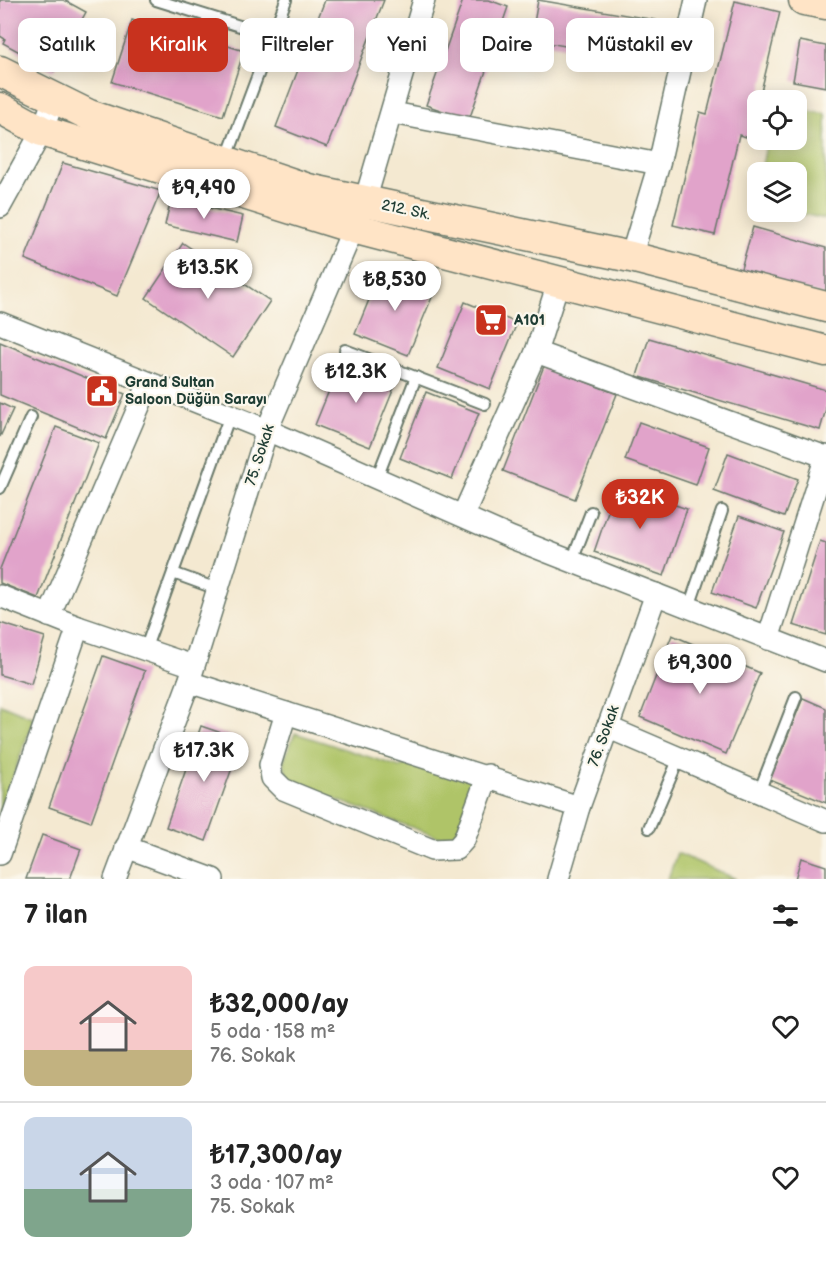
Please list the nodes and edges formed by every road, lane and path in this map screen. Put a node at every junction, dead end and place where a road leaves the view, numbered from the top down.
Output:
1 (156, 0) edge
2 (286, 0) edge
3 (424, 0) edge
4 (696, 0) edge
5 (804, 0) edge
6 (826, 4) edge
7 (279, 18) edge
8 (240, 26) edge
9 (0, 71) edge
10 (259, 72) edge
11 (54, 99) junction
12 (0, 108) edge
13 (393, 113) junction
14 (42, 131) junction
15 (226, 161) junction
16 (659, 164) junction
17 (365, 201) junction
18 (0, 207) edge
19 (353, 228) junction
20 (631, 257) junction
21 (559, 280) junction
22 (826, 307) edge
23 (0, 322) edge
24 (345, 350) dead end
25 (826, 351) edge
26 (536, 352) junction
27 (416, 377) junction
28 (148, 383) junction
29 (485, 404) dead end
30 (230, 415) junction
31 (31, 417) dead end
32 (267, 430) junction
33 (826, 457) edge
34 (377, 478) junction
35 (0, 488) edge
36 (722, 511) dead end
37 (591, 512) dead end
38 (463, 515) junction
39 (572, 561) junction
40 (173, 573) junction
41 (217, 589) junction
42 (656, 594) junction
43 (0, 596) edge
44 (689, 607) junction
45 (49, 616) junction
46 (78, 627) junction
47 (768, 639) junction
48 (145, 650) junction
49 (826, 661) edge
50 (191, 674) junction
51 (796, 697) dead end
52 (286, 713) junction
53 (607, 727) junction
54 (679, 758) junction
55 (488, 776) junction
56 (759, 792) junction
57 (579, 807) junction
58 (826, 821) edge
59 (650, 828) dead end
60 (126, 847) junction
61 (0, 854) edge
62 (115, 879) edge
63 (213, 879) edge
64 (558, 879) edge

1 - 8 lane
2 - 7 lane
3 - 13 street, 75. Sokak
4 - 16 street
5 - 6 street
9 - 11 street, 212. Sk.
10 - 15 lane
11 - 14 street
11 - 15 street, 212. Sk.
12 - 14 street
13 - 16 street
13 - 17 street, 75. Sokak
14 - 18 street
14 - 19 street
15 - 17 street, 212. Sk.
16 - 20 street
17 - 19 street, 75. Sokak
17 - 20 street, 212. Sk.
19 - 21 street
19 - 32 street, 75. Sokak
20 - 22 street, 212. Sk.
21 - 25 street
21 - 26 street
23 - 28 street
24 - 27 lane
26 - 33 street
26 - 38 street
27 - 29 lane
27 - 34 lane
28 - 30 street
28 - 45 street
30 - 32 street
30 - 40 lane
31 - 35 lane
32 - 34 street
32 - 41 street, 75. Sokak
33 - 47 street
34 - 38 street
36 - 44 lane
37 - 39 lane
38 - 39 street
39 - 42 street
40 - 41 lane
40 - 48 lane
41 - 50 street, 75. Sokak
42 - 44 street
42 - 53 street, 76. Sokak
43 - 45 street
44 - 47 street
45 - 46 street
46 - 48 street
46 - 61 street
47 - 49 street
48 - 50 street
50 - 52 street
50 - 60 street, 75. Sokak
51 - 56 lane
52 - 55 street
52 - 55 street
53 - 54 street
53 - 57 street, 76. Sokak
54 - 56 street
54 - 59 lane
55 - 57 street
56 - 58 street
57 - 64 street, 76. Sokak
60 - 62 street, 75. Sokak
60 - 63 street

